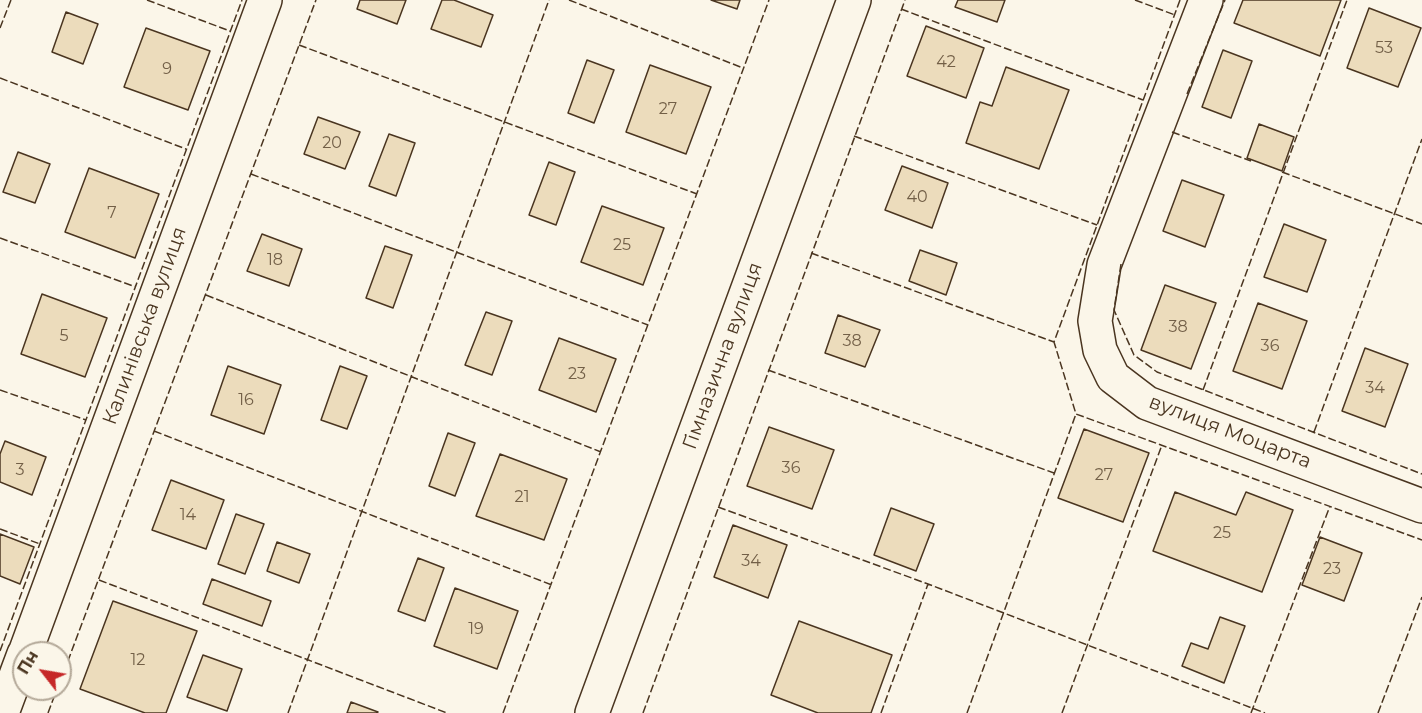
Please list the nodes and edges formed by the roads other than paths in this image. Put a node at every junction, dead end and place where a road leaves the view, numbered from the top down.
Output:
1 (265, 0) edge
2 (854, 0) edge
3 (1206, 0) edge
4 (1422, 506) edge
5 (29, 641) edge
6 (12, 686) edge
7 (2, 713) edge
8 (592, 713) edge

1 - 5 street, Калинівська вулиця
2 - 8 street, Гімназична вулиця
3 - 4 street, вулиця Моцарта
6 - 7 street, Калинівська вулиця

